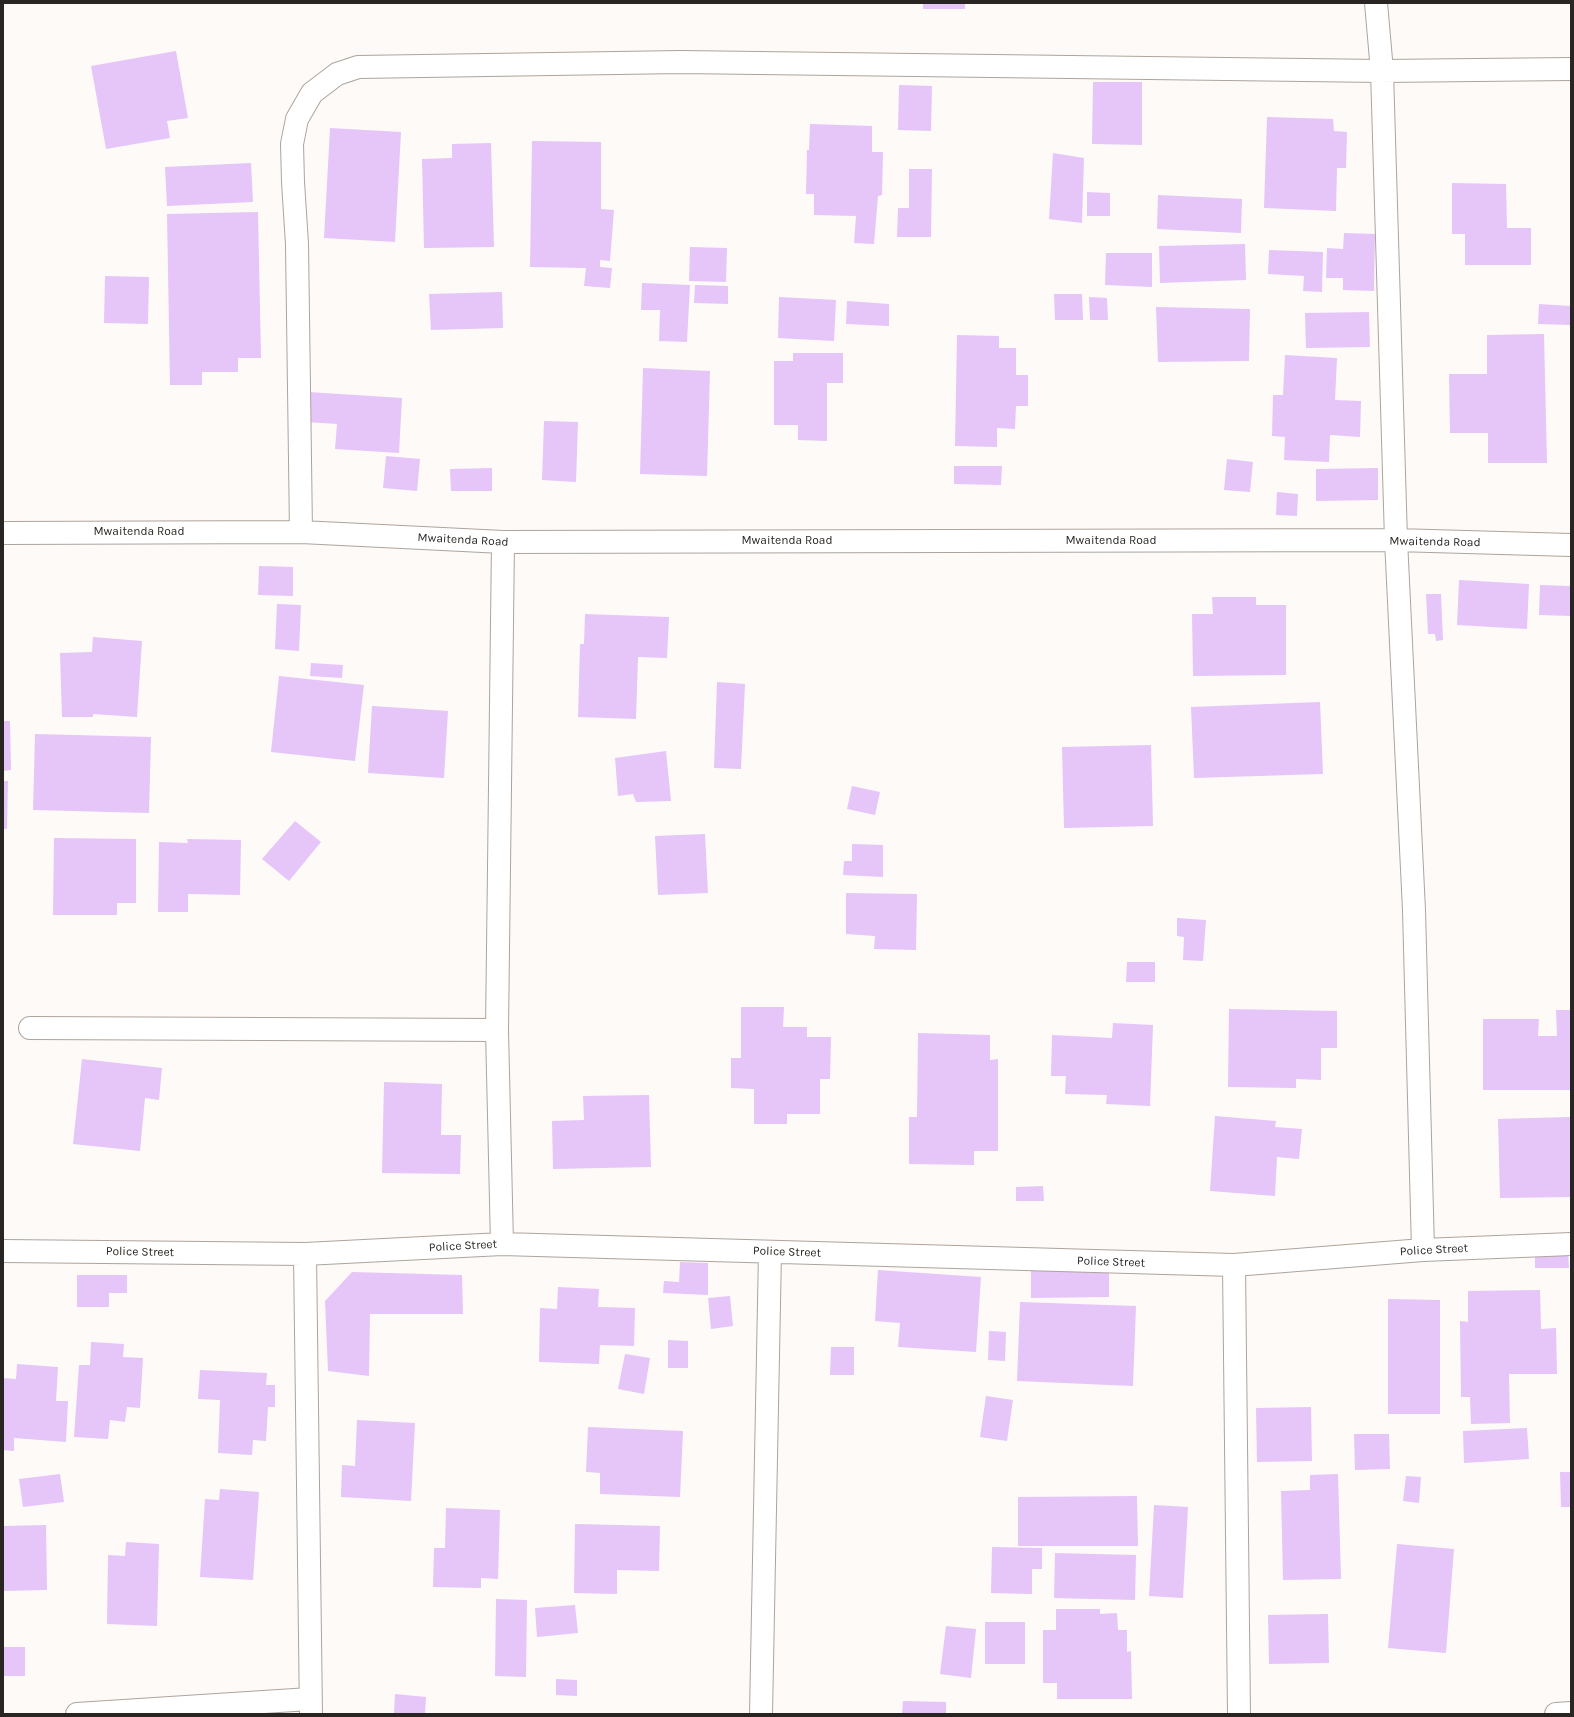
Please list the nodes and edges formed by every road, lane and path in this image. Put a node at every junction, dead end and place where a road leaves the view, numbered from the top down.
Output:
1 (1376, 3) edge
2 (1382, 70) junction
3 (1571, 70) edge
4 (301, 532) junction
5 (3, 533) edge
6 (1396, 540) junction
7 (503, 542) junction
8 (1571, 545) edge
9 (30, 1028) dead end
10 (497, 1030) junction
11 (502, 1244) junction
12 (1571, 1244) edge
13 (1423, 1250) junction
14 (3, 1251) edge
15 (770, 1252) junction
16 (305, 1254) junction
17 (1234, 1265) junction
18 (311, 1706) edge
19 (1571, 1713) edge
20 (77, 1714) edge
21 (761, 1714) edge
22 (1239, 1714) edge
23 (1556, 1714) edge

1 - 2 street
2 - 3 street
2 - 4 street
2 - 6 street
4 - 5 street, Mwaitenda Road
4 - 7 street, Mwaitenda Road
6 - 7 street, Mwaitenda Road
6 - 8 street, Mwaitenda Road
6 - 13 street
7 - 10 street
9 - 10 street
10 - 11 street
11 - 15 street, Police Street
11 - 16 street, Police Street
12 - 13 street, Police Street
13 - 17 street, Police Street
14 - 16 street, Police Street
15 - 17 street, Police Street
15 - 21 street
16 - 18 street
17 - 22 street
18 - 20 street
19 - 23 street

